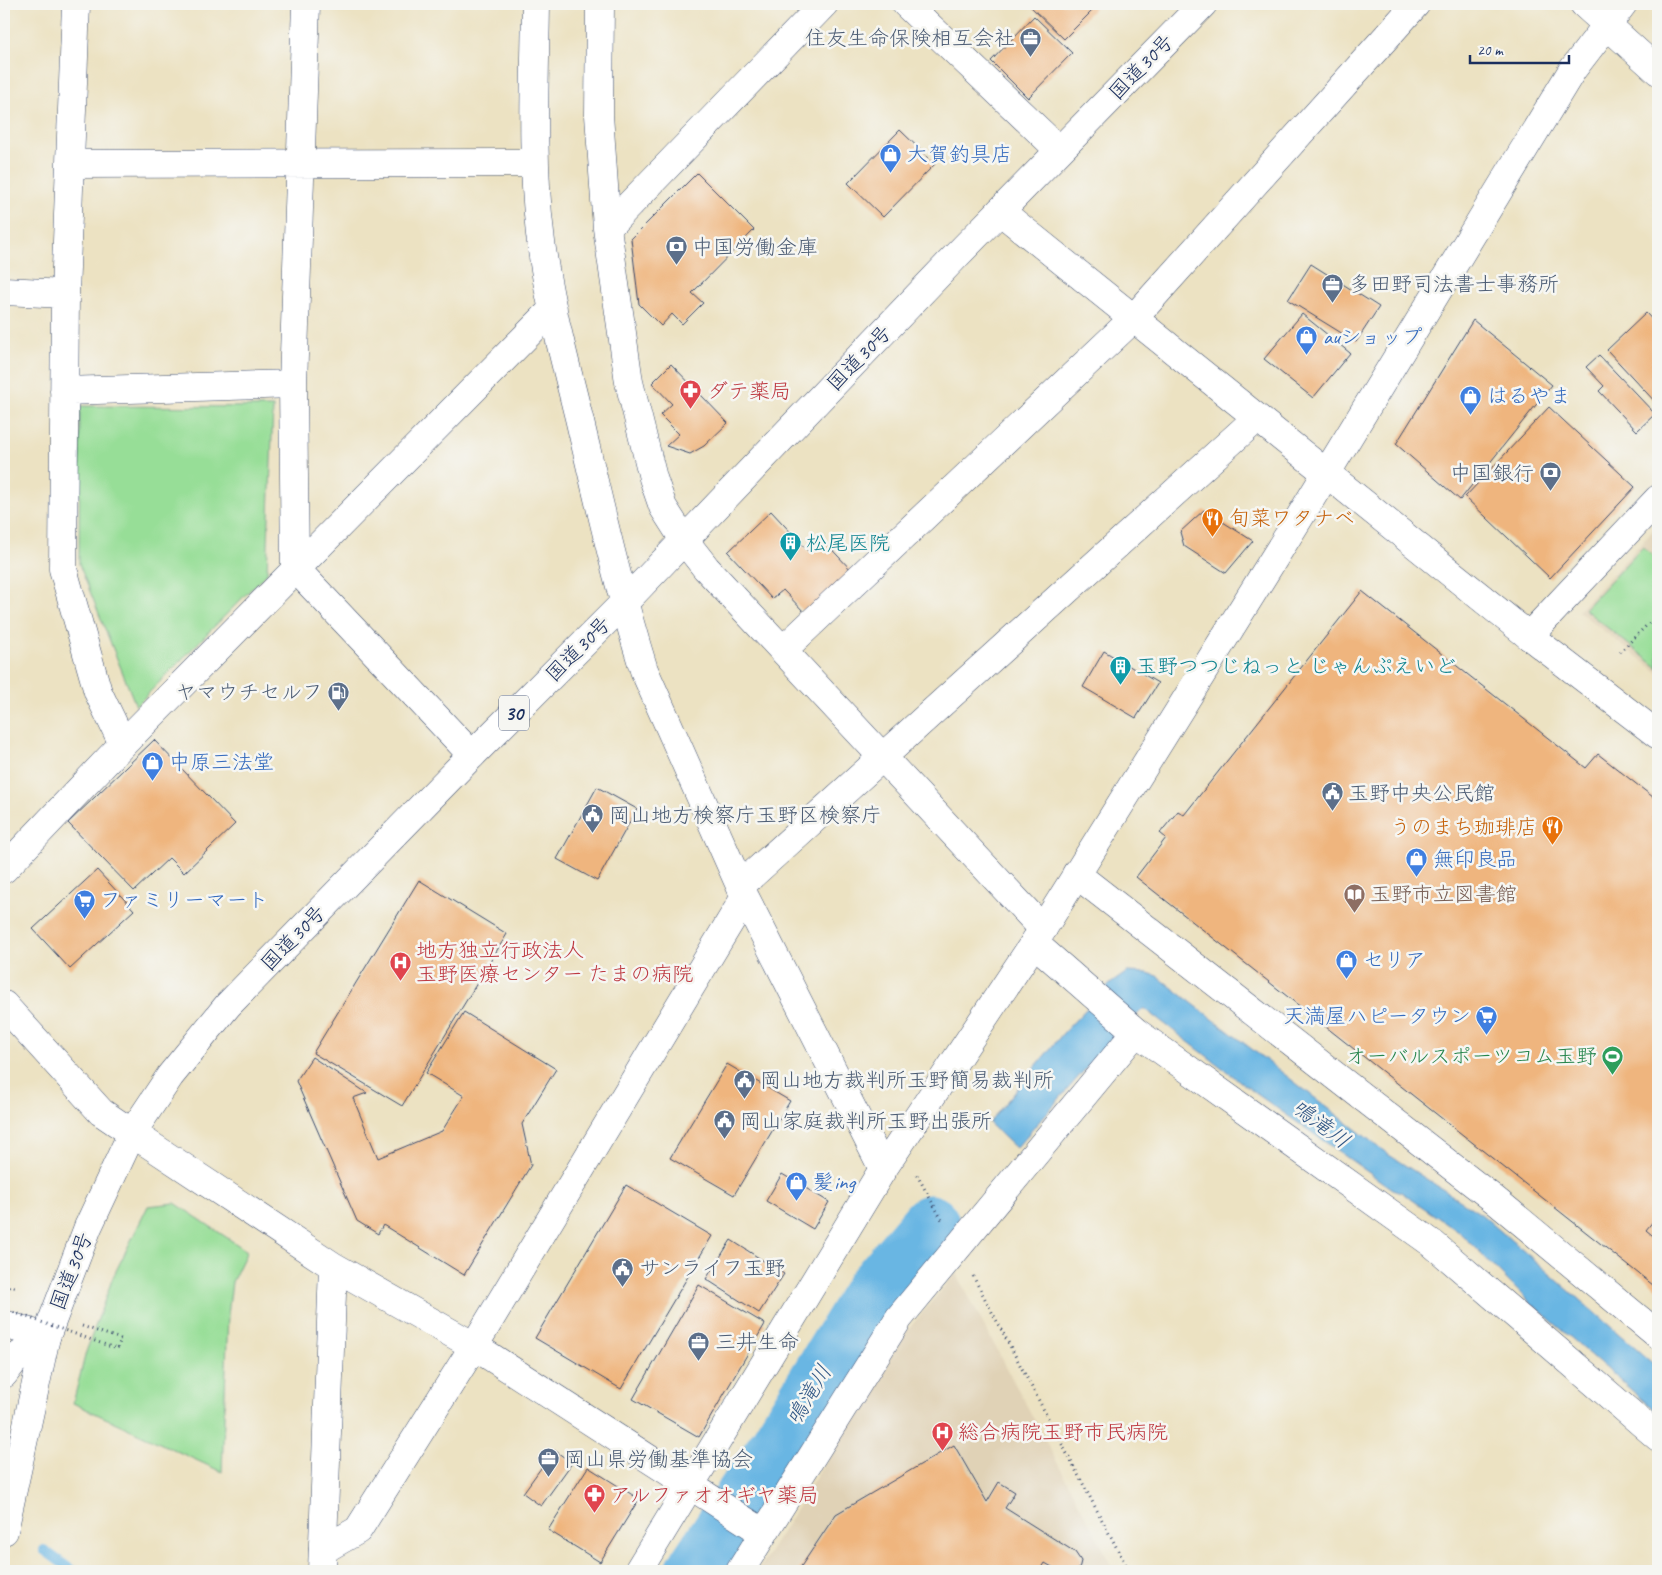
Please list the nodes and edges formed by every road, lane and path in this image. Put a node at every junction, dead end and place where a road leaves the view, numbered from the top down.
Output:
1 (76, 4) edge
2 (306, 4) edge
3 (536, 4) edge
4 (600, 4) edge
5 (824, 4) edge
6 (906, 4) edge
7 (1203, 4) edge
8 (1416, 4) edge
9 (1584, 4) edge
10 (1614, 14) edge
11 (1658, 71) edge
12 (1059, 150) junction
13 (300, 163) junction
14 (534, 163) junction
15 (70, 164) junction
16 (1000, 211) junction
17 (606, 228) junction
18 (4, 292) edge
19 (65, 294) junction
20 (553, 309) junction
21 (1133, 319) junction
22 (293, 384) junction
23 (64, 390) junction
24 (1257, 418) junction
25 (1326, 474) junction
26 (1658, 499) edge
27 (684, 540) junction
28 (295, 568) junction
29 (624, 603) junction
30 (1658, 614) edge
31 (1529, 636) junction
32 (783, 650) junction
33 (1620, 652) dead end
34 (1658, 735) edge
35 (123, 744) junction
36 (472, 755) junction
37 (883, 757) junction
38 (4, 869) edge
39 (1076, 874) junction
40 (742, 892) junction
41 (1038, 936) junction
42 (4, 1005) edge
43 (1132, 1029) junction
44 (132, 1133) junction
45 (883, 1169) junction
46 (333, 1266) junction
47 (4, 1288) edge
48 (17, 1288) dead end
49 (4, 1309) edge
50 (4, 1324) edge
51 (88, 1328) dead end
52 (1658, 1334) edge
53 (46, 1337) junction
54 (474, 1346) junction
55 (4, 1374) edge
56 (1658, 1437) edge
57 (690, 1486) junction
58 (754, 1526) junction
59 (4, 1531) edge
60 (322, 1561) edge
61 (638, 1571) edge
62 (740, 1571) edge

1 - 15 main road
2 - 13 main road
3 - 14 main road
4 - 17 main road
5 - 17 main road
6 - 12 main road
7 - 12 main road, 国道30号 / 30
8 - 21 main road
9 - 10 main road
10 - 11 main road
10 - 25 main road
12 - 16 main road, 国道30号 / 30
13 - 14 main road
13 - 15 main road
13 - 22 main road
14 - 20 main road
15 - 19 main road
16 - 21 main road
16 - 27 main road, 国道30号 / 30
17 - 27 main road
18 - 19 main road
19 - 23 main road
20 - 28 main road
20 - 29 main road
21 - 24 main road
21 - 32 main road
22 - 23 main road
22 - 28 main road
23 - 35 main road
24 - 25 main road
24 - 37 main road
25 - 31 main road
25 - 39 main road
26 - 31 main road
27 - 29 main road, 国道30号 / 30
27 - 32 main road
28 - 35 main road
28 - 36 main road
29 - 36 main road, 国道30号 / 30
29 - 40 main road
30 - 33 path
31 - 34 main road
32 - 37 main road
35 - 38 main road
36 - 44 main road, 国道30号 / 30
37 - 40 main road
37 - 41 main road
39 - 41 main road
39 - 52 main road
40 - 45 main road
40 - 54 main road
41 - 43 main road
41 - 45 main road
42 - 44 main road
43 - 56 main road
43 - 58 main road
44 - 46 main road
44 - 53 main road, 国道30号 / 30
45 - 57 main road
46 - 54 main road
46 - 60 main road
47 - 48 path
49 - 51 path, bridge
50 - 53 main road
53 - 55 main road
53 - 59 main road, 国道30号 / 30
54 - 57 main road
54 - 60 main road
57 - 58 main road
57 - 61 main road
58 - 62 main road

